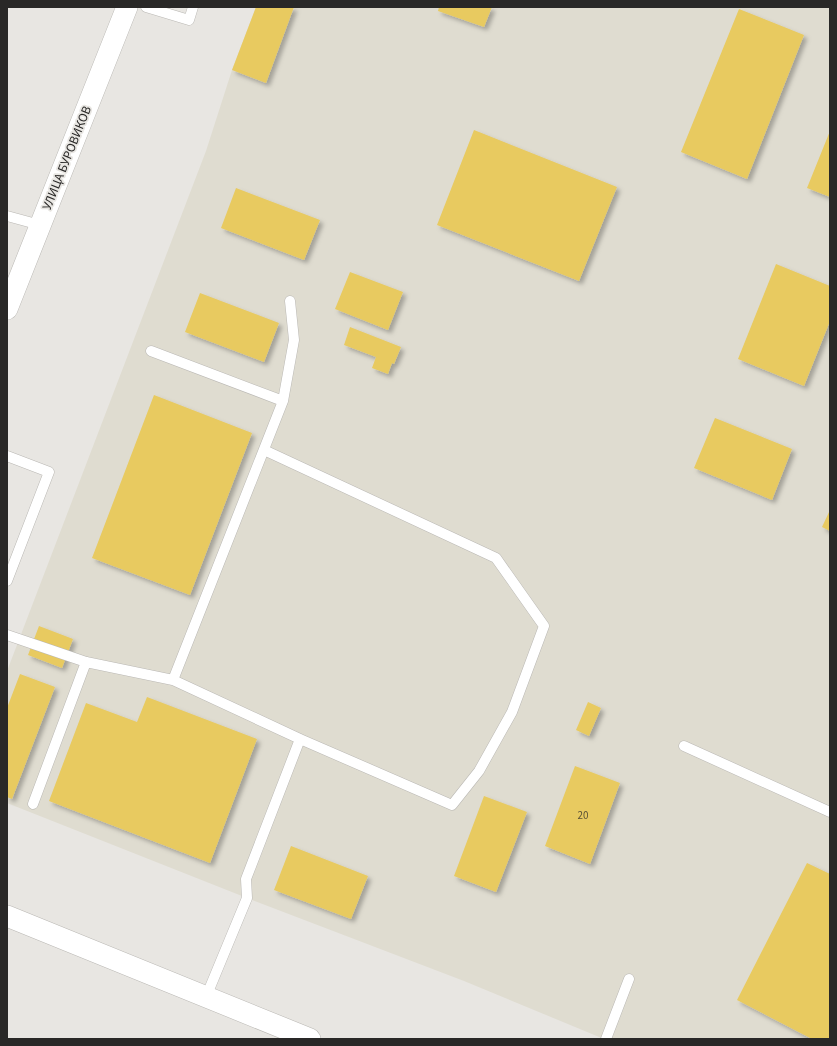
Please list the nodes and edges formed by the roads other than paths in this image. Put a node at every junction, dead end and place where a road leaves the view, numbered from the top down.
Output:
1 (127, 7) edge
2 (146, 7) edge
3 (194, 7) edge
4 (7, 216) edge
5 (40, 225) junction
6 (290, 301) dead end
7 (7, 309) edge
8 (151, 351) dead end
9 (283, 401) junction
10 (264, 450) junction
11 (7, 456) edge
12 (7, 582) edge
13 (7, 635) edge
14 (86, 662) junction
15 (173, 680) junction
16 (300, 738) junction
17 (684, 746) dead end
18 (33, 804) dead end
19 (830, 812) edge
20 (7, 916) edge
21 (629, 979) dead end
22 (206, 997) junction
23 (310, 1039) edge
24 (606, 1039) edge

1 - 5 street, УЛИЦА БУРОВИКОВ
2 - 3 lane
4 - 5 lane
5 - 7 street, УЛИЦА БУРОВИКОВ
6 - 9 lane
8 - 9 lane
9 - 10 lane
10 - 15 lane
10 - 16 lane
11 - 12 lane
13 - 14 lane
14 - 15 lane
14 - 18 lane
15 - 16 lane
16 - 22 lane
17 - 19 lane
20 - 22 street
21 - 24 lane
22 - 23 street

